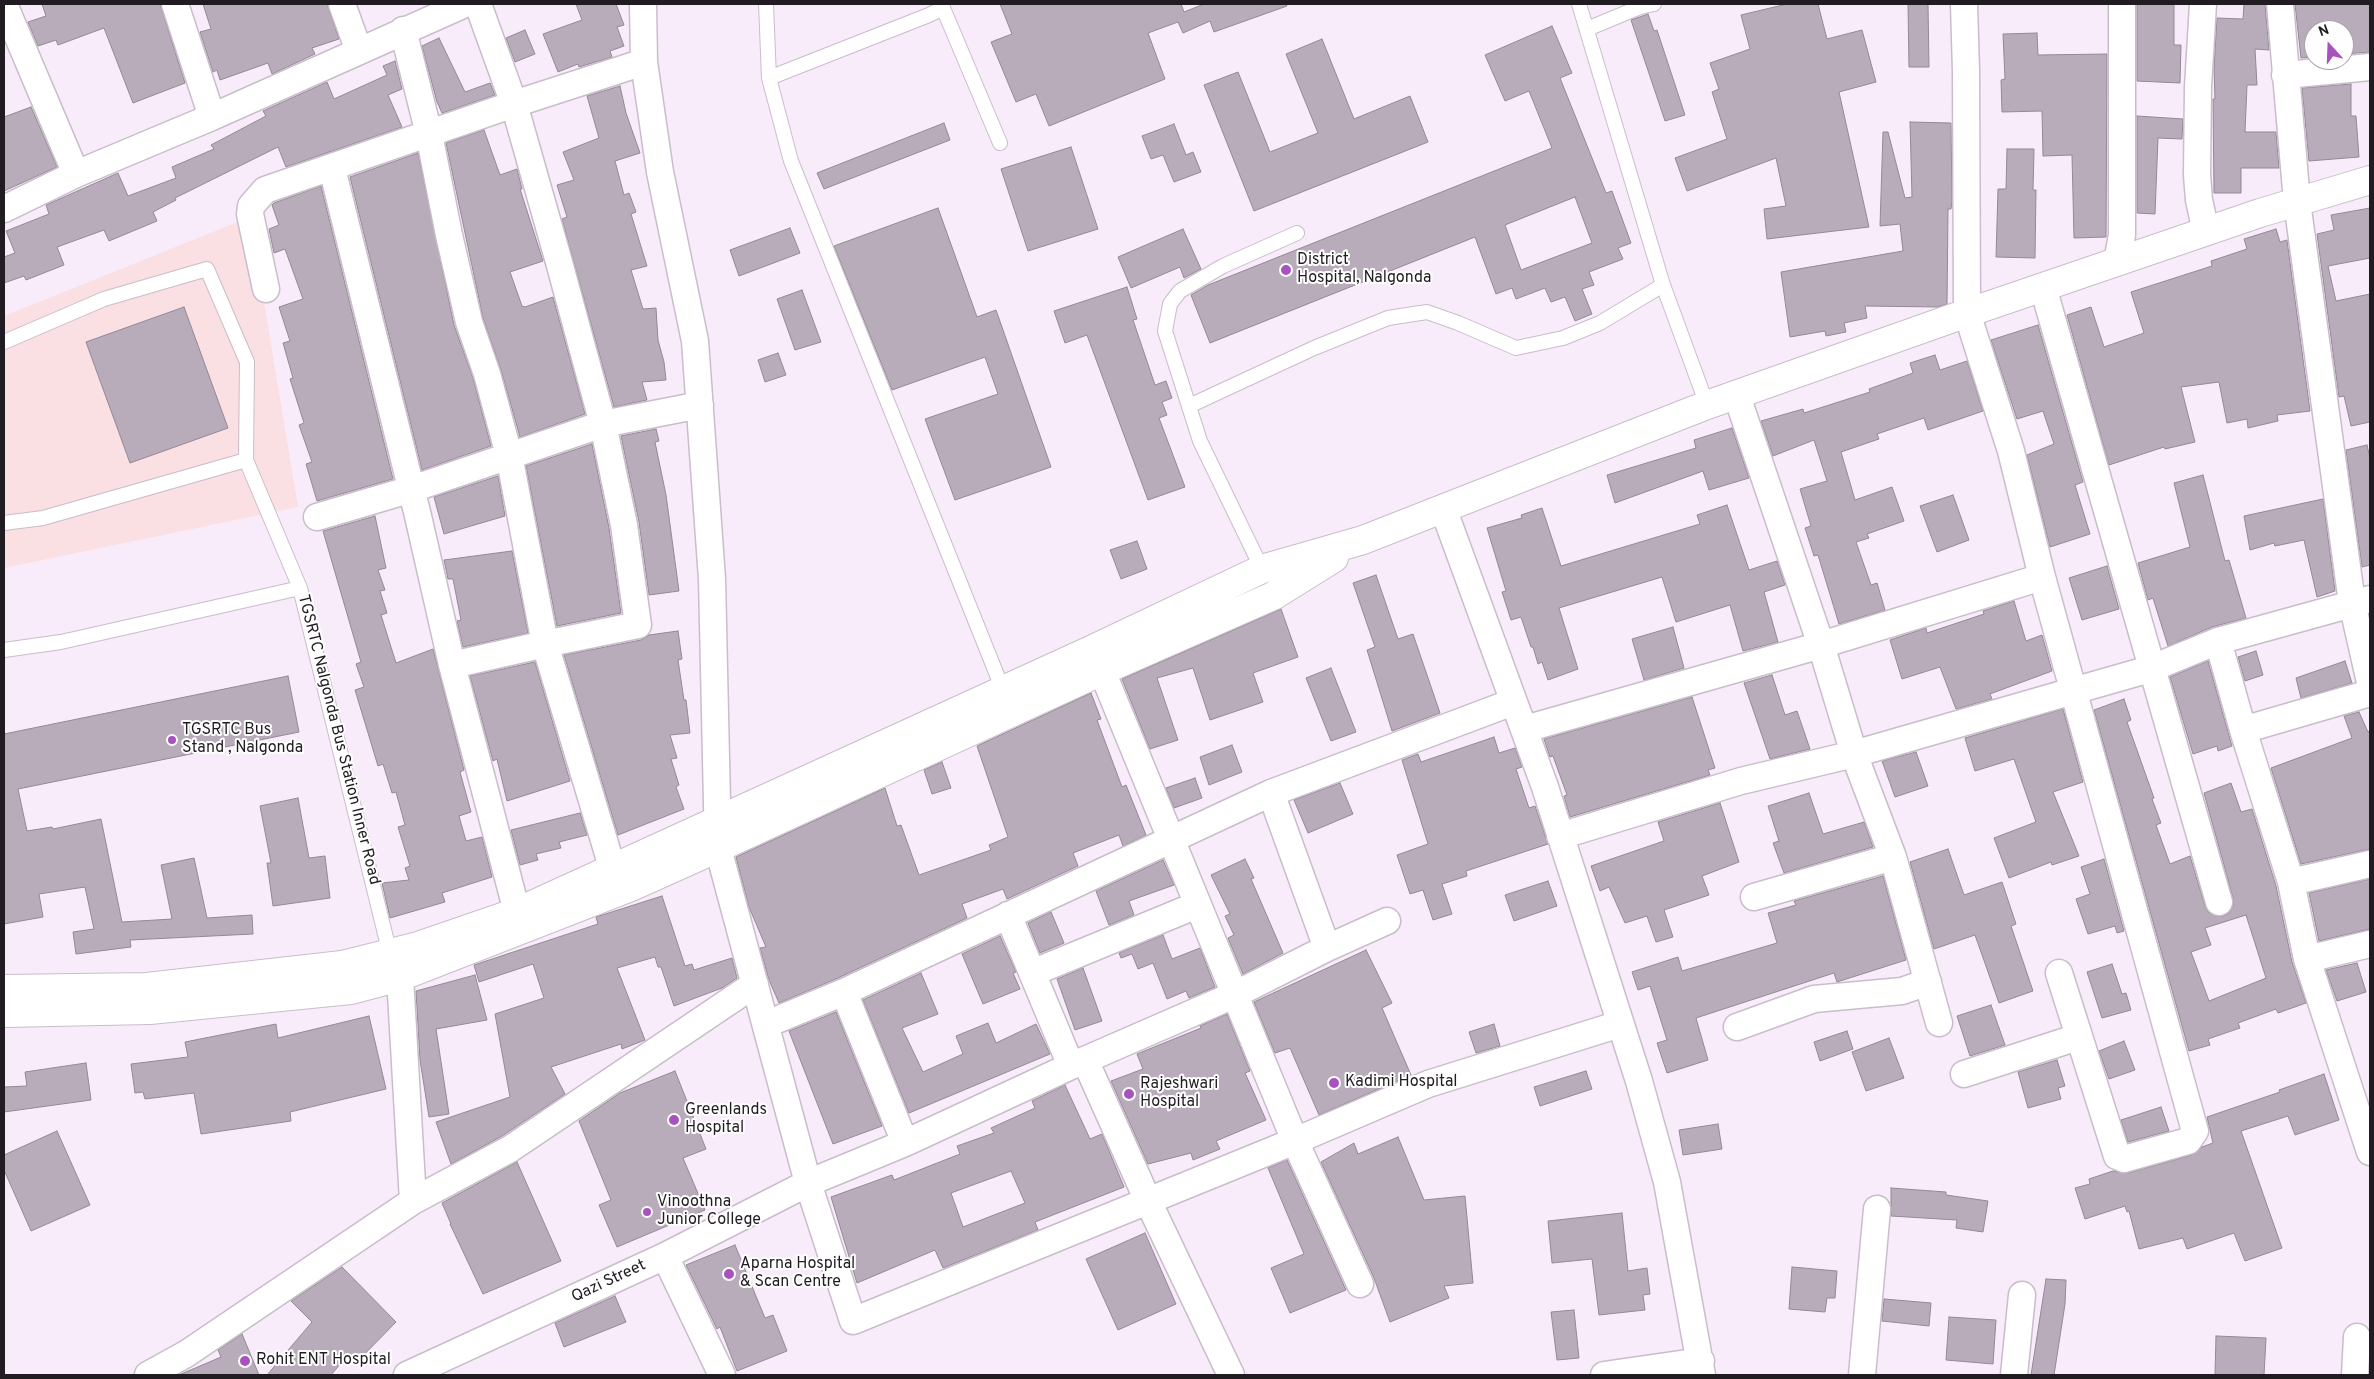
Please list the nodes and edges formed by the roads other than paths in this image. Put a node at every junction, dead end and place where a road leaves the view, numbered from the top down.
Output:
1 (4, 4) edge
2 (175, 4) edge
3 (342, 4) edge
4 (465, 4) edge
5 (478, 4) edge
6 (643, 4) edge
7 (766, 4) edge
8 (1580, 4) edge
9 (1654, 4) edge
10 (1964, 4) edge
11 (2122, 4) edge
12 (2203, 4) edge
13 (2280, 4) edge
14 (942, 6) edge
15 (1587, 28) junction
16 (403, 30) junction
17 (359, 51) junction
18 (644, 62) junction
19 (2370, 67) edge
20 (2285, 75) junction
21 (769, 78) junction
22 (514, 104) junction
23 (212, 117) junction
24 (429, 134) junction
25 (1000, 142) dead end
26 (332, 168) junction
27 (76, 174) junction
28 (2370, 180) edge
29 (2297, 202) junction
30 (4, 209) edge
31 (2206, 232) junction
32 (1297, 233) dead end
33 (2117, 262) junction
34 (1663, 285) junction
35 (2043, 287) junction
36 (266, 289) dead end
37 (1967, 313) junction
38 (4, 342) edge
39 (1737, 396) junction
40 (700, 404) junction
41 (1707, 405) junction
42 (1188, 406) junction
43 (603, 424) junction
44 (509, 455) junction
45 (246, 460) junction
46 (412, 490) junction
47 (1443, 508) junction
48 (317, 517) dead end
49 (4, 523) edge
50 (1363, 540) junction
51 (1262, 569) junction
52 (2042, 577) junction
53 (300, 588) junction
54 (2361, 601) edge
55 (2218, 641) junction
56 (545, 644) junction
57 (1821, 645) junction
58 (4, 650) edge
59 (452, 664) junction
60 (2150, 669) junction
61 (1102, 671) junction
62 (2370, 682) edge
63 (1003, 690) junction
64 (2073, 691) junction
65 (2370, 693) edge
66 (1513, 702) junction
67 (1525, 730) junction
68 (2242, 730) junction
69 (1854, 754) junction
70 (1271, 793) junction
71 (719, 819) junction
72 (1560, 836) junction
73 (1171, 841) junction
74 (718, 848) junction
75 (1893, 857) junction
76 (2370, 864) edge
77 (612, 868) junction
78 (2291, 882) junction
79 (1754, 897) dead end
80 (2219, 902) dead end
81 (1197, 905) junction
82 (517, 912) junction
83 (1008, 915) junction
84 (1387, 921) dead end
85 (2370, 944) edge
86 (1327, 948) junction
87 (2307, 960) junction
88 (395, 966) junction
89 (1032, 973) junction
90 (2060, 973) dead end
91 (1928, 982) junction
92 (755, 984) junction
93 (4, 989) edge
94 (844, 992) junction
95 (1234, 995) junction
96 (4, 1013) edge
97 (767, 1024) junction
98 (1620, 1024) junction
99 (1939, 1024) dead end
100 (1737, 1027) dead end
101 (2078, 1036) junction
102 (1078, 1063) junction
103 (1964, 1074) dead end
104 (1295, 1142) junction
105 (906, 1143) junction
106 (2370, 1152) edge
107 (808, 1183) junction
108 (413, 1201) junction
109 (1148, 1201) junction
110 (1877, 1210) dead end
111 (665, 1256) junction
112 (1360, 1284) dead end
113 (2022, 1295) dead end
114 (2357, 1337) dead end
115 (1702, 1368) edge
116 (148, 1375) edge
117 (407, 1375) edge
118 (722, 1375) edge
119 (1231, 1375) edge
120 (1604, 1375) edge
121 (1862, 1375) edge
122 (2014, 1375) edge
123 (2355, 1375) edge

1 - 27 street
2 - 23 street
3 - 17 street
4 - 16 street
5 - 22 street
6 - 18 street
7 - 21 lane
8 - 15 lane
9 - 15 lane
10 - 37 street
11 - 33 street
12 - 31 street
13 - 20 street
14 - 21 lane
14 - 25 lane
15 - 34 lane
16 - 17 street
16 - 24 street
17 - 23 street
18 - 22 street
18 - 40 street
19 - 20 street
20 - 29 street
21 - 63 lane
22 - 24 street
22 - 43 street
23 - 27 street
24 - 26 street
24 - 44 street
26 - 36 street
26 - 46 street
27 - 30 street
28 - 29 street
29 - 31 street
29 - 54 street
31 - 33 street
32 - 42 lane
33 - 35 street
34 - 41 lane
34 - 42 lane
35 - 37 street
35 - 60 street
37 - 39 street
37 - 52 street
38 - 45 lane
39 - 41 street
39 - 57 street
40 - 43 street
40 - 71 street
41 - 47 street
42 - 51 lane
43 - 44 street
43 - 56 street
44 - 46 street
44 - 56 street
45 - 49 lane
45 - 53 lane
46 - 48 street
46 - 59 street
47 - 50 street
47 - 66 street
50 - 51 street
50 - 61 street
51 - 63 street
52 - 57 street
52 - 64 street
53 - 58 lane, TGSRTC Nalgonda Bus Station Inner Road
53 - 88 lane, TGSRTC Nalgonda Bus Station Inner Road
54 - 55 street
54 - 62 street
55 - 60 street
55 - 68 street
56 - 59 street
56 - 77 street
57 - 67 street
57 - 69 street
59 - 82 street
60 - 64 street
60 - 80 street
61 - 73 street
61 - 74 street
63 - 71 street
64 - 69 street
64 - 101 street
65 - 68 street
66 - 67 street
66 - 70 street
67 - 72 street
68 - 78 street
69 - 72 street
69 - 75 street
70 - 73 street
70 - 86 street
71 - 74 street
71 - 77 street
72 - 98 street
73 - 81 street
73 - 83 street
74 - 88 street
74 - 92 street
75 - 79 street
75 - 91 street
76 - 78 street
77 - 82 street
78 - 87 street
81 - 89 street
81 - 95 street
82 - 88 street
83 - 89 street
83 - 94 street
84 - 86 street, Qazi Street
85 - 87 street
86 - 95 street, Qazi Street
87 - 106 street
88 - 93 street
88 - 96 street
88 - 108 street
89 - 102 street
90 - 101 street
91 - 99 street
91 - 100 street
92 - 97 street
92 - 108 street
94 - 97 street
94 - 105 street
95 - 102 street, Qazi Street
95 - 104 street
97 - 107 street
98 - 104 street
98 - 115 street
101 - 103 street
102 - 105 street, Qazi Street
102 - 109 street
104 - 109 street
104 - 112 street
105 - 107 street, Qazi Street
107 - 109 street
107 - 111 street, Qazi Street
108 - 116 street
109 - 119 street
110 - 121 street
111 - 117 street, Qazi Street
111 - 118 street
113 - 122 street
114 - 123 street
115 - 120 street

